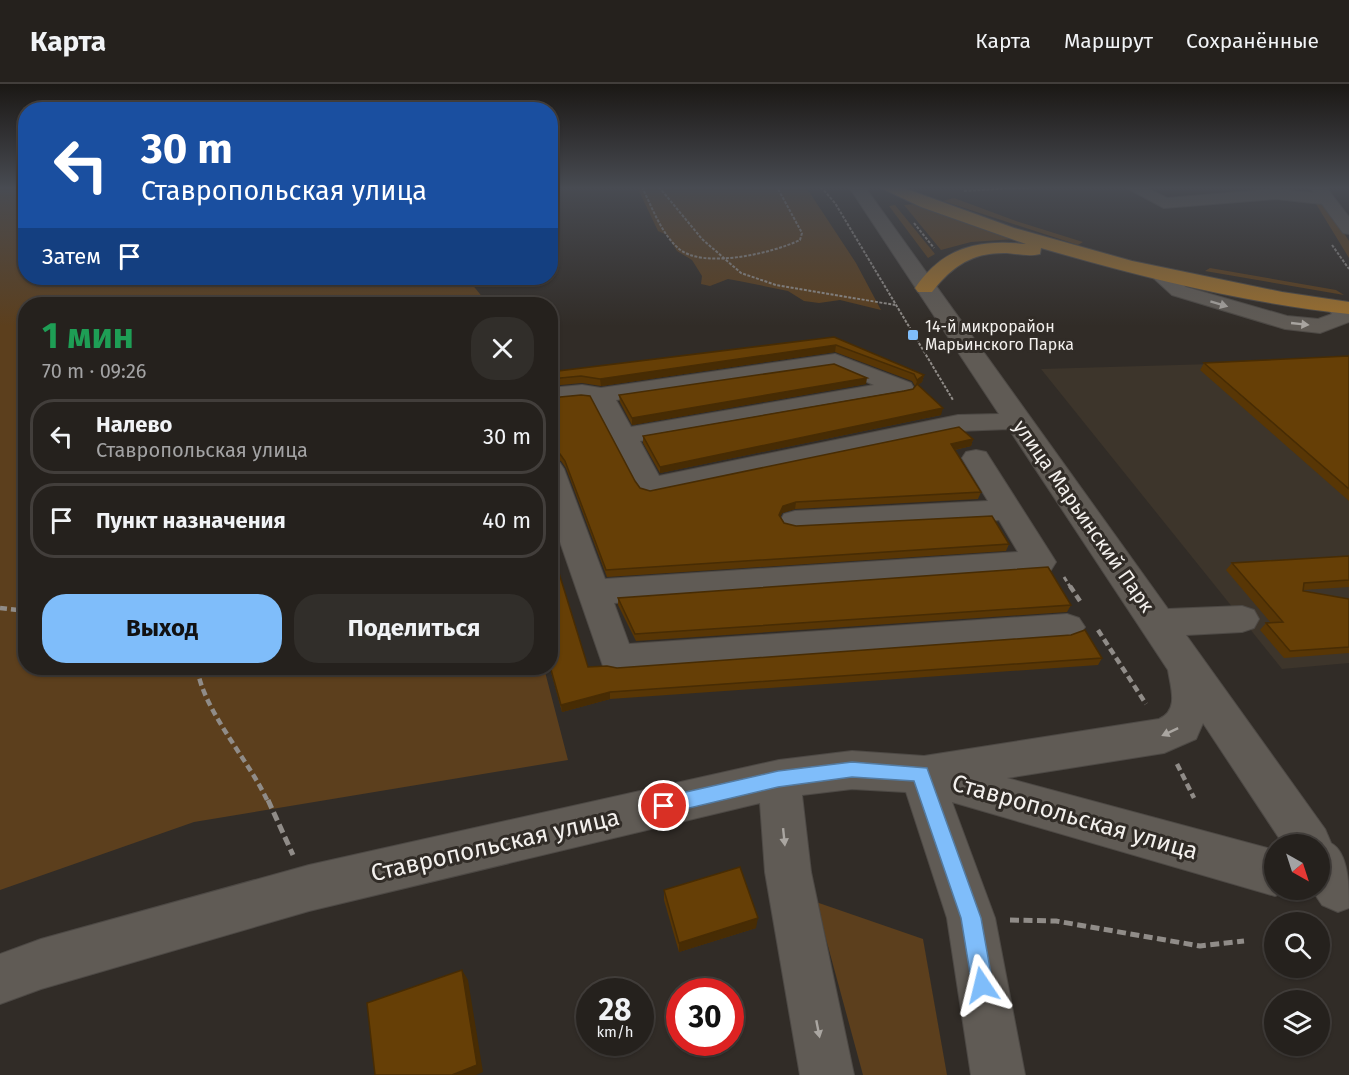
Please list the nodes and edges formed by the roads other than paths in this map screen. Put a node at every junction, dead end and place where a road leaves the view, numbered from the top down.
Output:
1 (888, 233) edge
2 (1012, 233) edge
3 (1109, 261) junction
4 (1159, 274) joint
5 (925, 288) junction
6 (1343, 308) edge
7 (558, 395) edge
8 (601, 395) junction
9 (1018, 421) junction
10 (624, 436) junction
11 (976, 458) dead end
12 (558, 492) edge
13 (1008, 510) junction
14 (795, 521) dead end
15 (593, 592) junction
16 (1242, 619) dead end
17 (1158, 623) junction
18 (1067, 627) dead end
19 (1186, 663) junction
20 (921, 774) junction
21 (778, 779) junction
22 (1302, 834) edge
23 (1264, 870) edge
24 (0, 979) edge
25 (827, 1075) edge
26 (998, 1075) edge

1 - 5 street, улица Марьинский Парк
2 - 3 main road
3 - 4 main road
3 - 5 main road
4 - 6 street
5 - 9 street, улица Марьинский Парк
7 - 8 street
8 - 10 street
8 - 10 street
9 - 10 street
9 - 17 street, улица Марьинский Парк
11 - 13 street
12 - 15 street
13 - 14 street
13 - 15 street
15 - 18 street
16 - 17 street
17 - 19 street, улица Марьинский Парк
19 -> 20 street
19 - 22 street, улица Марьинский Парк
20 - 21 street, Ставропольская улица
20 - 23 street, Ставропольская улица
20 - 26 street
21 - 24 street, Ставропольская улица
21 -> 25 street

